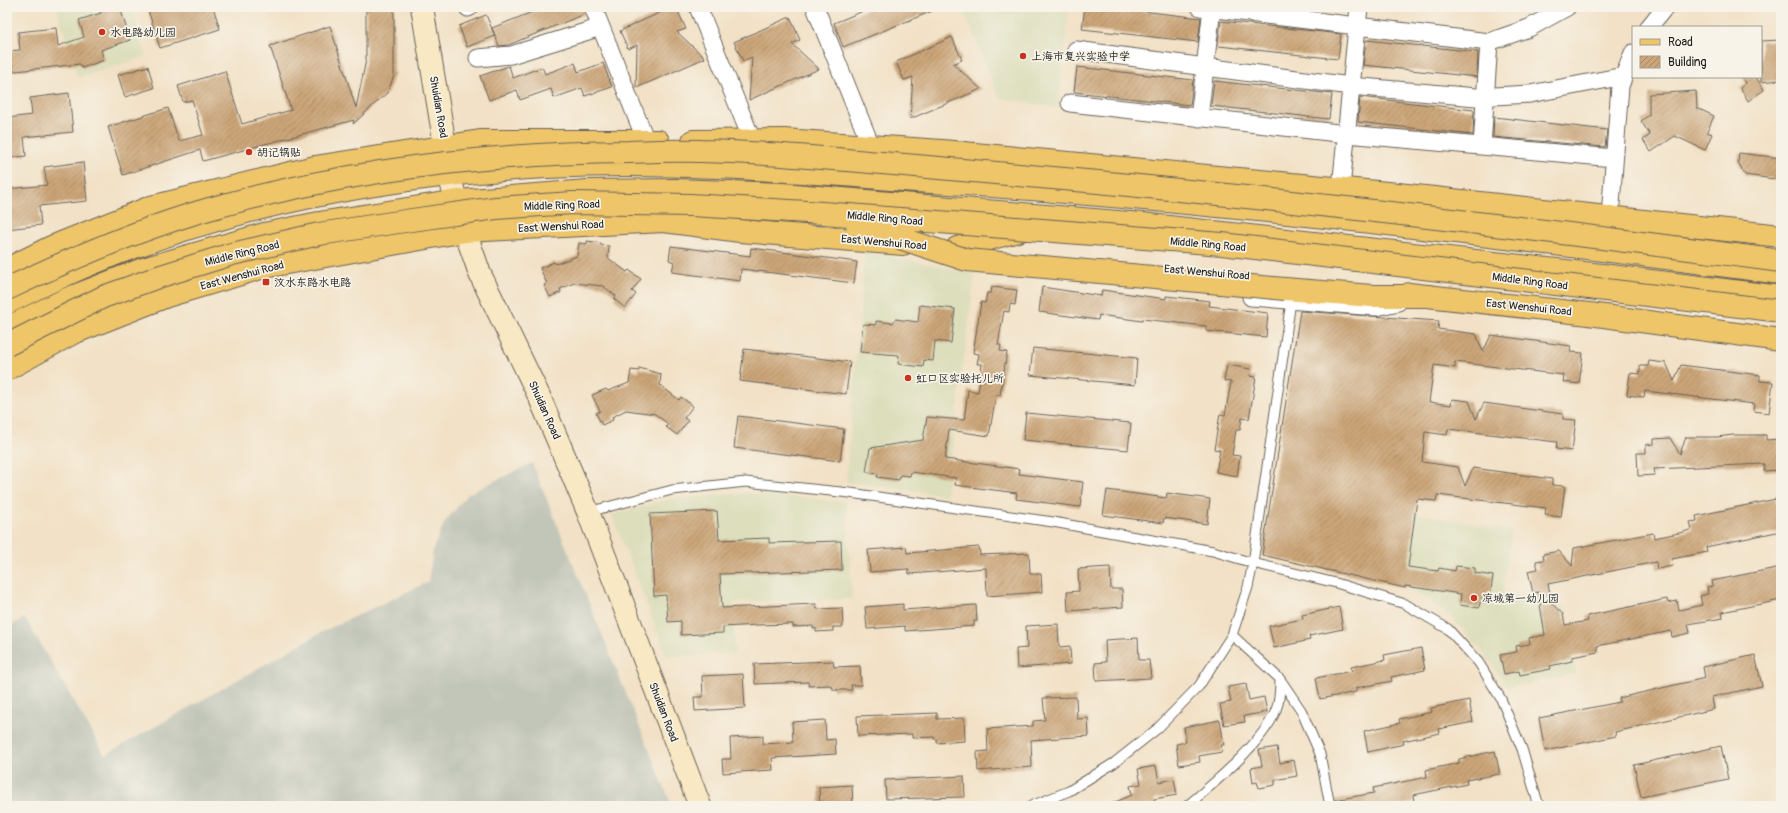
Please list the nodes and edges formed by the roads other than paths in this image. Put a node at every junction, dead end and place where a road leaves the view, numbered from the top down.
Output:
1 (422, 7) edge
2 (593, 7) edge
3 (698, 7) edge
4 (815, 7) edge
5 (1359, 7) edge
6 (1567, 7) edge
7 (1665, 7) edge
8 (1206, 8) edge
9 (1282, 12) edge
10 (1357, 26) junction
11 (1650, 26) edge
12 (601, 27) junction
13 (1489, 42) junction
14 (1076, 50) dead end
15 (1632, 56) edge
16 (478, 58) dead end
17 (1205, 66) junction
18 (1624, 76) junction
19 (1351, 86) junction
20 (1486, 96) junction
21 (1070, 103) dead end
22 (1199, 118) junction
23 (1347, 134) junction
24 (752, 140) junction
25 (646, 141) junction
26 (445, 146) junction
27 (870, 146) junction
28 (1482, 146) junction
29 (960, 153) junction
30 (1614, 158) junction
31 (450, 175) junction
32 (1340, 188) junction
33 (675, 190) junction
34 (1070, 192) junction
35 (1446, 199) junction
36 (457, 201) junction
37 (824, 213) junction
38 (1610, 217) junction
39 (1066, 218) junction
40 (114, 222) junction
41 (1382, 224) junction
42 (740, 230) junction
43 (465, 231) junction
44 (1781, 236) edge
45 (868, 241) junction
46 (957, 248) junction
47 (1781, 261) edge
48 (80, 268) junction
49 (7, 269) edge
50 (143, 269) junction
51 (1781, 273) edge
52 (7, 289) edge
53 (1288, 295) junction
54 (1428, 296) junction
55 (1781, 297) edge
56 (7, 303) edge
57 (1781, 311) edge
58 (102, 321) junction
59 (7, 328) edge
60 (1781, 340) edge
61 (7, 345) edge
62 (7, 369) edge
63 (588, 512) junction
64 (1253, 563) junction
65 (1232, 635) junction
66 (1280, 679) junction
67 (700, 806) edge
68 (1031, 806) edge
69 (1187, 806) edge
70 (1330, 806) edge
71 (1539, 806) edge

1 - 26 main road, Shuidian Road
2 - 12 street
3 - 24 street
4 - 27 street
5 - 10 street
6 - 13 street
7 - 11 street
8 - 9 street
8 - 17 street
9 - 10 street
10 - 13 street
10 - 19 street
12 - 16 street
12 - 25 street
13 - 20 street
14 - 17 street
15 - 18 street
17 - 19 street
17 - 22 street
18 - 20 street
18 - 30 street
19 - 20 street
19 - 23 street
20 - 28 street
21 - 22 street
22 - 23 street
23 - 28 street
23 - 32 street
24 - 25 main road
24 - 27 main road
25 - 26 main road
26 - 31 main road, Shuidian Road
26 - 40 main road
27 - 29 main road
28 - 30 street
29 - 32 main road
29 - 34 main road
30 - 38 street
31 - 34 main road
31 - 36 main road, Shuidian Road
31 - 48 main road
32 - 35 main road
33 - 36 main road
33 - 39 main road
33 - 42 main road
34 - 41 main road
35 - 38 main road
35 - 41 main road
36 - 43 main road, Shuidian Road
36 - 50 main road
37 - 53 main road, bridge
37 - 57 main road, Middle Ring Road, bridge
37 - 61 main road, Middle Ring Road, bridge
38 - 44 main road
39 - 46 main road
39 - 55 main road
40 - 48 main road
40 - 49 main road
41 - 51 main road
42 - 43 main road, East Wenshui Road
42 - 45 main road, East Wenshui Road
43 - 58 main road, East Wenshui Road
43 - 63 main road, Shuidian Road
45 - 46 main road, East Wenshui Road
45 - 53 street
46 - 54 main road, East Wenshui Road
47 - 52 main road, bridge
48 - 56 main road
50 - 58 main road
50 - 59 main road
53 - 54 main road
53 - 64 lane
54 - 60 main road, East Wenshui Road
58 - 62 main road, East Wenshui Road
63 - 64 lane
63 - 67 main road, Shuidian Road
64 - 65 lane
64 - 71 lane
65 - 66 lane
65 - 68 lane
66 - 69 lane
66 - 70 lane

